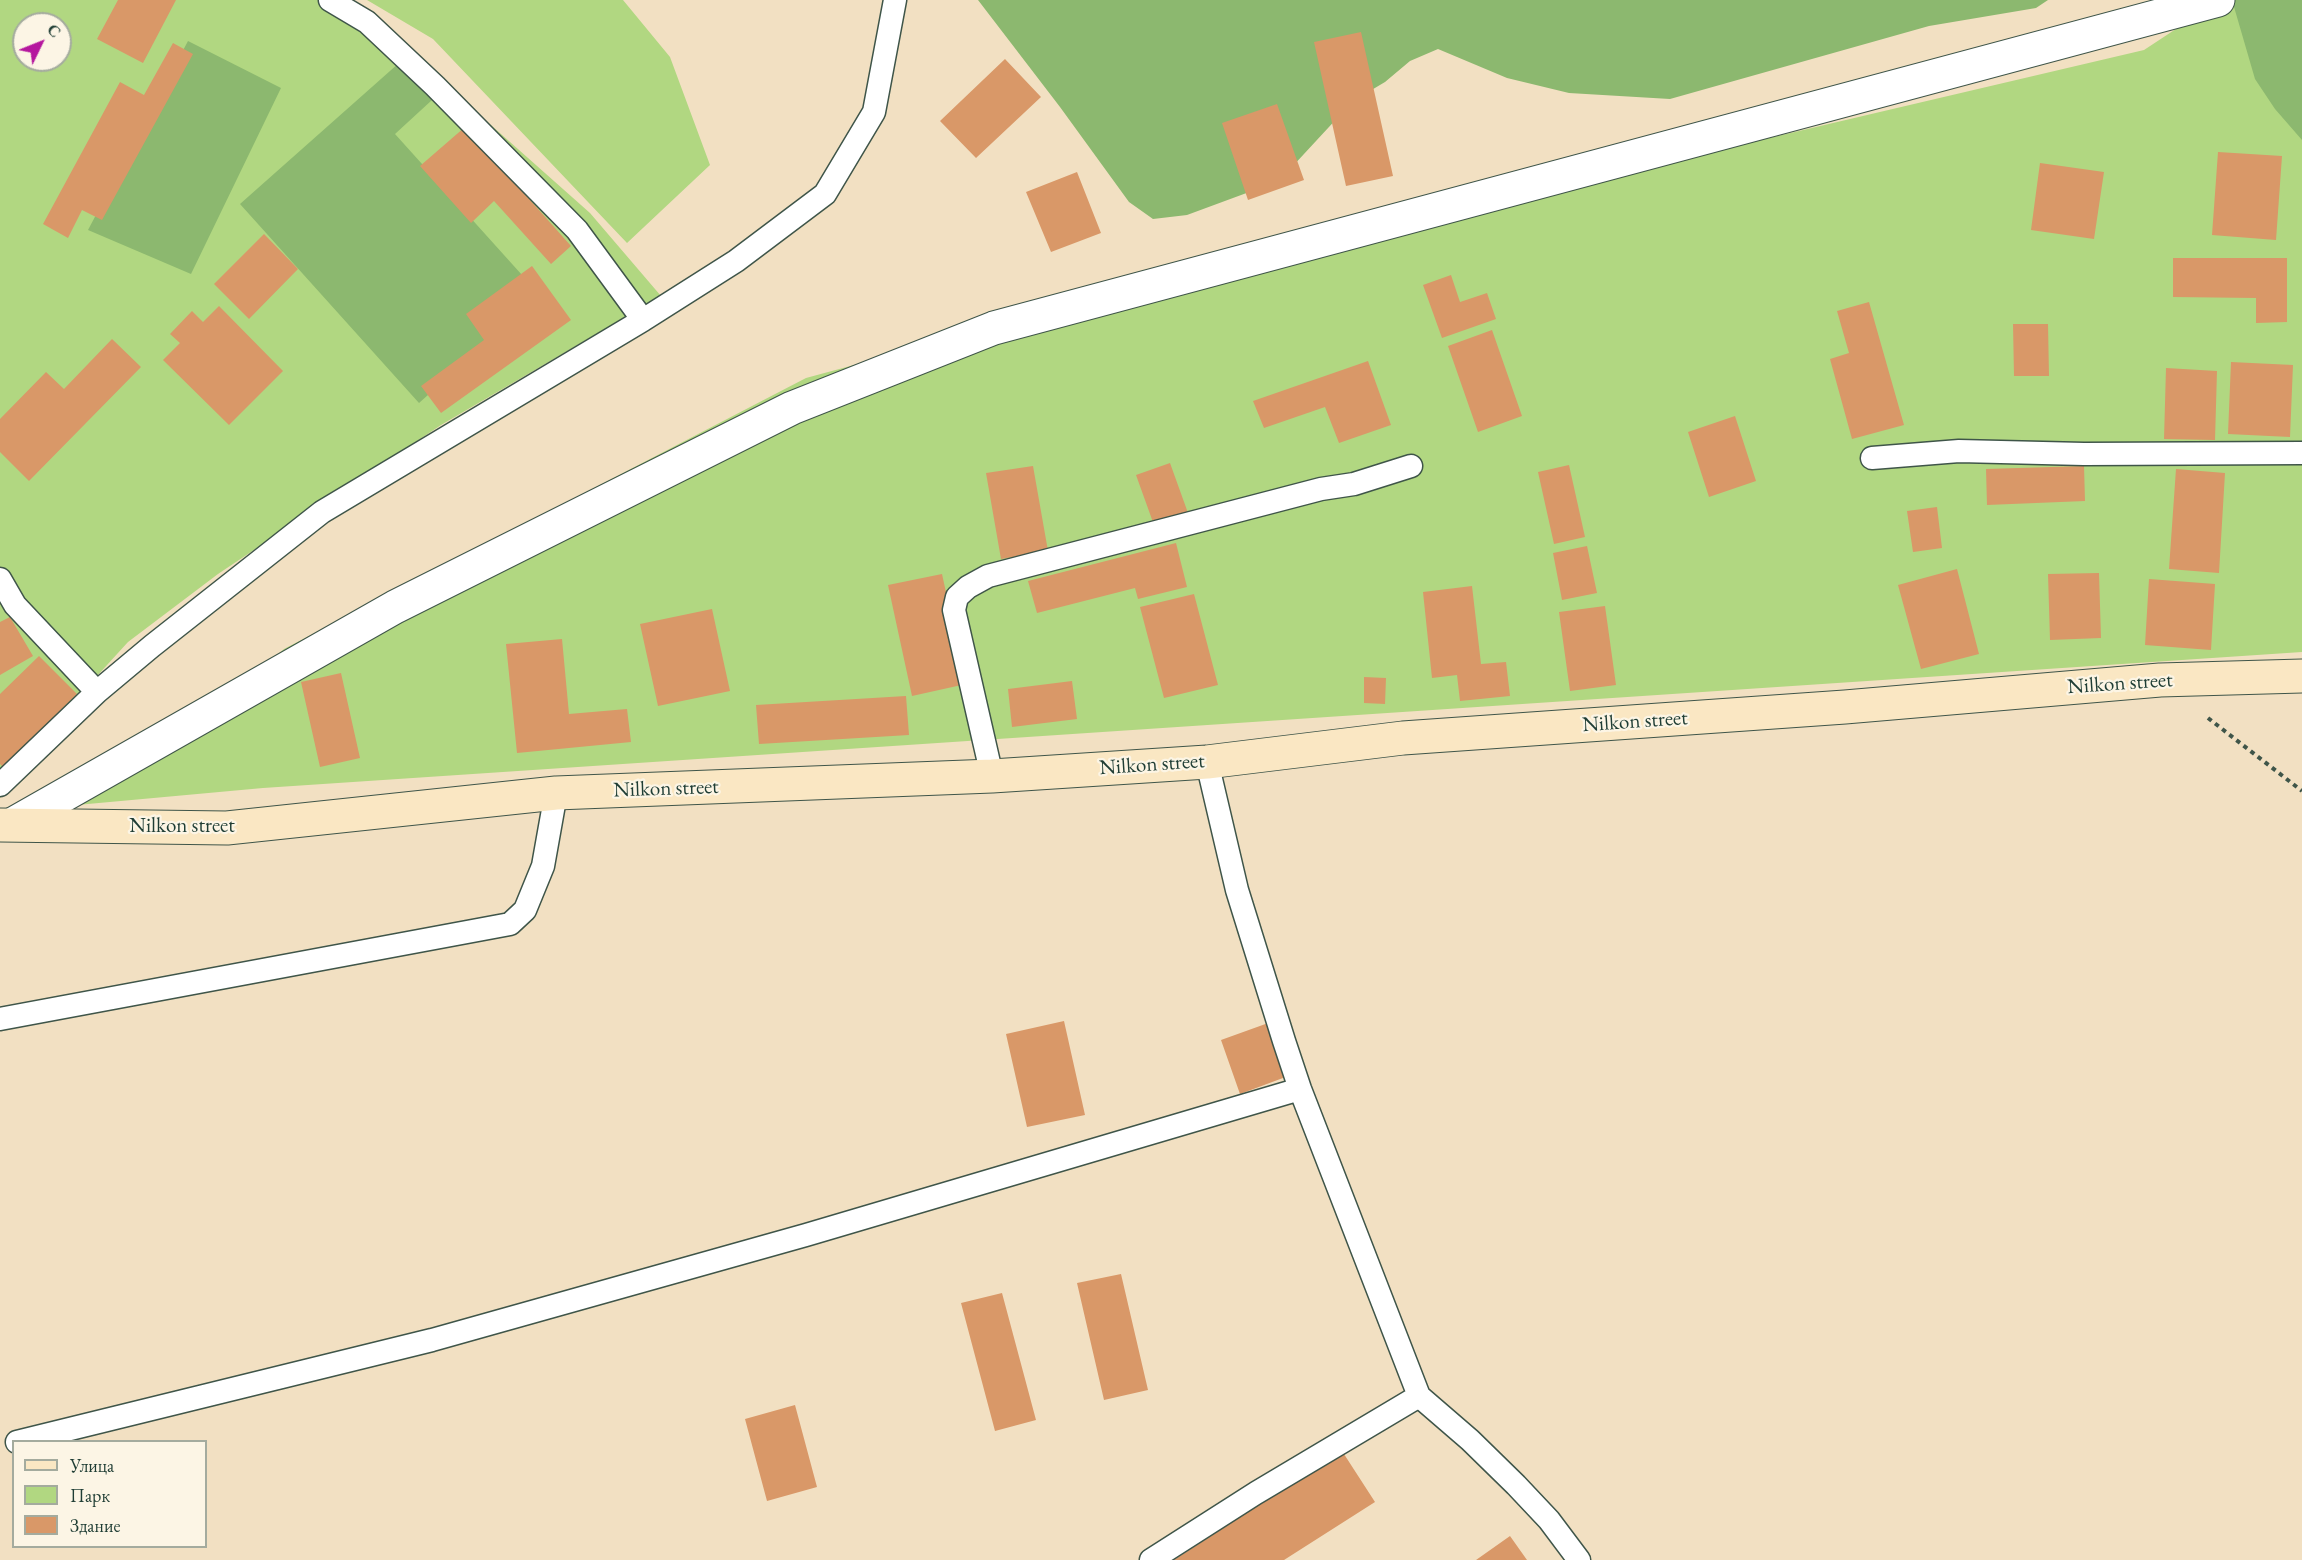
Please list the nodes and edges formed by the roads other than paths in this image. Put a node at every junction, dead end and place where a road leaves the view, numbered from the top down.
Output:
1 (330, 0) edge
2 (895, 0) edge
3 (2218, 0) edge
4 (643, 320) junction
5 (2302, 453) edge
6 (1872, 458) dead end
7 (1411, 466) dead end
8 (0, 579) edge
9 (2302, 676) edge
10 (97, 693) junction
11 (1207, 762) junction
12 (992, 776) junction
13 (0, 785) edge
14 (556, 793) junction
15 (7, 824) edge
16 (0, 1019) edge
17 (1300, 1089) junction
18 (1419, 1396) junction
19 (23, 1440) edge
20 (1151, 1560) edge
21 (1579, 1560) edge

1 - 4 lane
2 - 4 lane
3 - 15 street
4 - 10 lane
5 - 6 lane
7 - 12 lane
8 - 10 lane
9 - 11 street, Nilkon street
10 - 13 lane
11 - 12 street, Nilkon street
11 - 17 lane
12 - 14 street, Nilkon street
14 - 15 street, Nilkon street
14 - 16 lane
17 - 18 lane
17 - 19 lane
18 - 20 lane
18 - 21 lane

